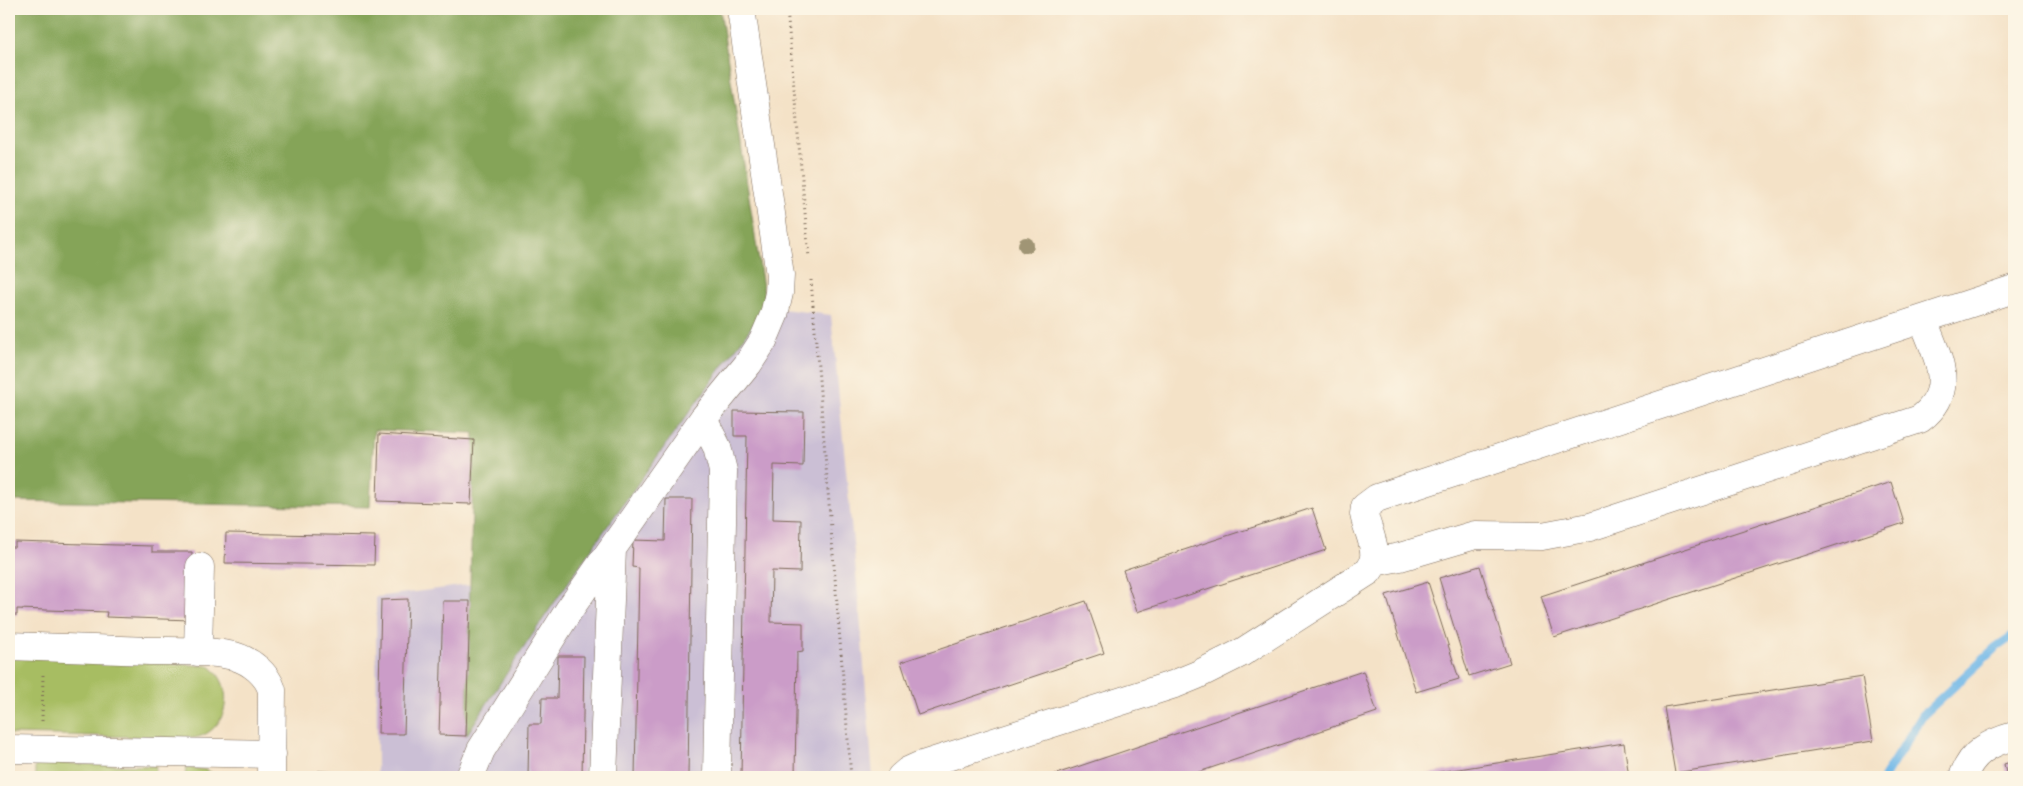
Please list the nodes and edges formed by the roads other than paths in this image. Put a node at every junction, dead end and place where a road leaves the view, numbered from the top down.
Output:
1 (742, 9) edge
2 (2014, 289) edge
3 (1923, 319) junction
4 (703, 419) junction
5 (612, 549) junction
6 (1374, 562) junction
7 (200, 567) dead end
8 (9, 646) edge
9 (198, 652) junction
10 (2014, 736) edge
11 (9, 749) edge
12 (271, 766) edge
13 (470, 777) edge
14 (603, 777) edge
15 (717, 777) edge
16 (901, 777) edge
17 (1963, 777) edge

1 - 4 street
2 - 3 street
3 - 6 street
3 - 6 street
4 - 5 street
4 - 15 street
5 - 13 street
5 - 14 street
6 - 16 street
7 - 9 street
8 - 9 street
9 - 12 street
10 - 17 street
11 - 12 street

